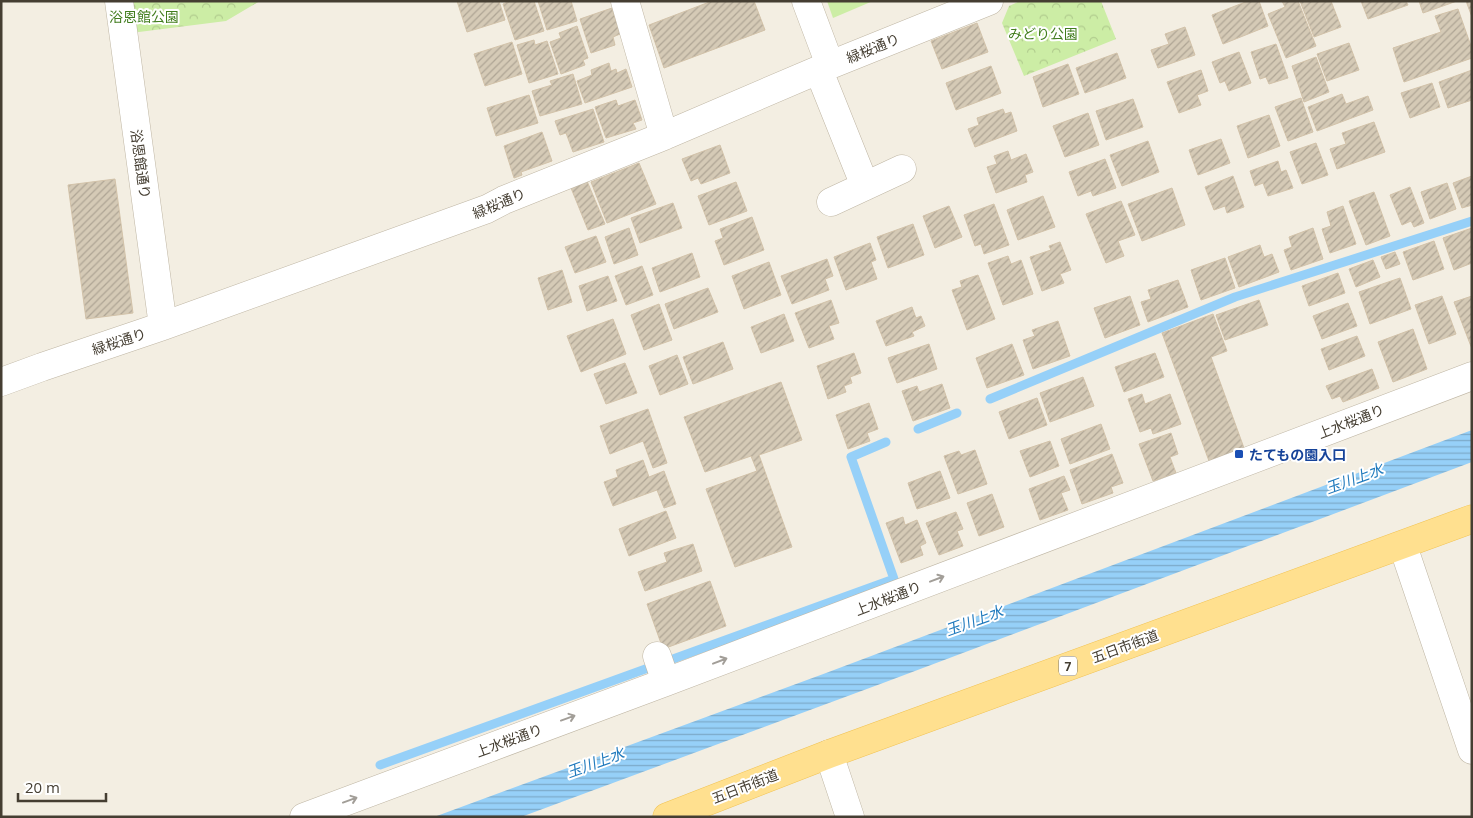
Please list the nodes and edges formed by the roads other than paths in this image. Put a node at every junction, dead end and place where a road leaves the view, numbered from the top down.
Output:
1 (119, 1) edge
2 (625, 1) edge
3 (806, 1) edge
4 (988, 1) edge
5 (824, 68) junction
6 (664, 136) junction
7 (902, 169) dead end
8 (865, 186) junction
9 (831, 202) dead end
10 (163, 326) junction
11 (1472, 376) edge
12 (1, 382) edge
13 (1472, 519) edge
14 (1403, 546) junction
15 (1472, 750) edge
16 (829, 754) junction
17 (304, 817) edge
18 (666, 817) edge
19 (850, 817) edge

1 - 10 street, 浴恩館通り
2 - 6 street
3 - 5 street
4 - 5 street, 緑桜通り
5 - 6 street, 緑桜通り
5 - 8 street
6 - 10 street, 緑桜通り
7 - 8 street
8 - 9 street
10 - 12 street, 緑桜通り
17 -> 11 street, 上水桜通り
13 - 14 main road, 五日市街道 / 7
14 - 15 street
14 - 16 main road, 五日市街道 / 7
16 - 18 main road, 五日市街道 / 7
16 - 19 street

